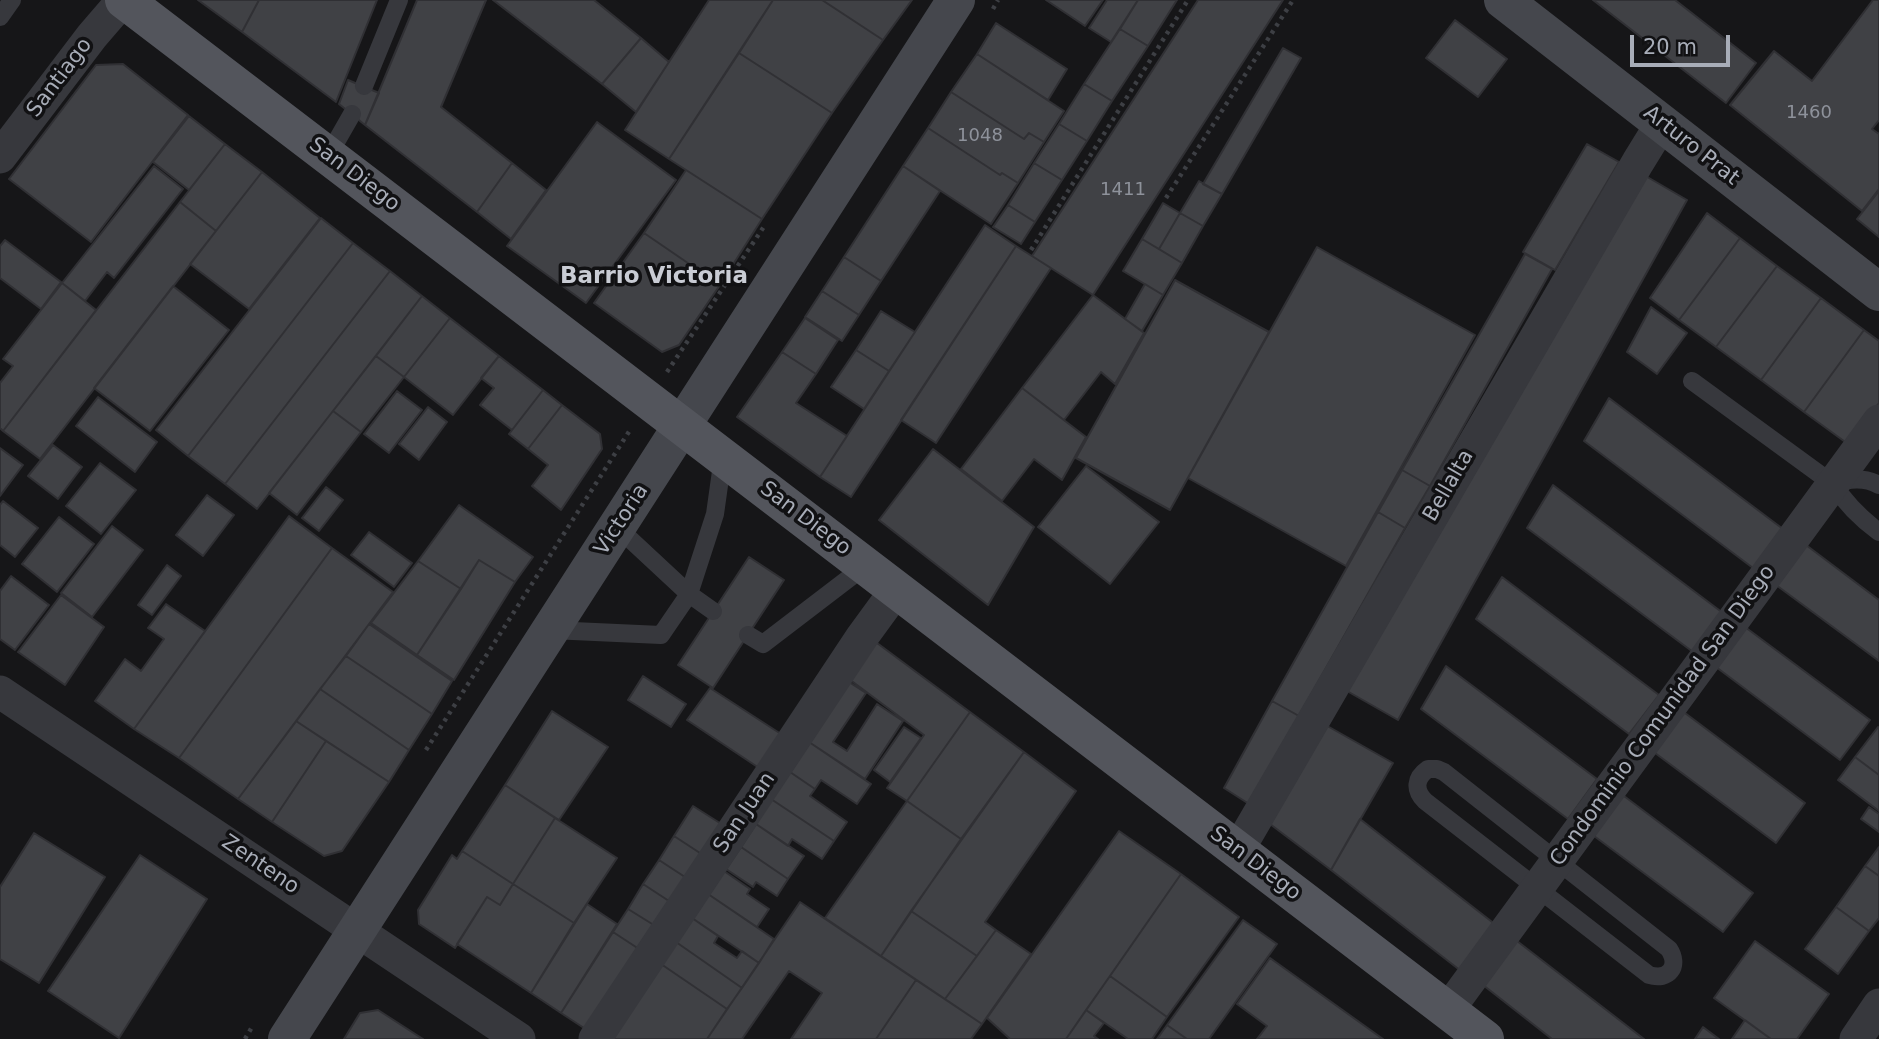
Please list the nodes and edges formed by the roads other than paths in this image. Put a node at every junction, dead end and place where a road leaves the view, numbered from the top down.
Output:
1 (12, 0) edge
2 (123, 0) edge
3 (399, 0) edge
4 (956, 0) edge
5 (1503, 0) edge
6 (0, 17) edge
7 (364, 86) dead end
8 (352, 114) dead end
9 (1662, 123) junction
10 (328, 156) junction
11 (0, 157) edge
12 (1879, 292) edge
13 (1692, 381) dead end
14 (1879, 421) edge
15 (682, 426) junction
16 (723, 457) junction
17 (1833, 484) junction
18 (1879, 485) edge
19 (617, 527) junction
20 (1879, 532) edge
21 (865, 566) junction
22 (897, 589) junction
23 (689, 594) junction
24 (713, 611) dead end
25 (551, 629) junction
26 (756, 640) dead end
27 (0, 692) edge
28 (1238, 850) junction
29 (1557, 860) junction
30 (1537, 888) junction
31 (358, 930) junction
32 (1448, 1010) junction
33 (288, 1039) edge
34 (519, 1039) edge
35 (595, 1039) edge
36 (1485, 1039) edge

1 - 6 lane
2 - 10 main road, San Diego
2 - 11 street, Santiago
3 - 7 lane
4 - 15 street, Victoria
5 - 9 street, Arturo Prat
8 - 10 lane
9 - 12 street, Arturo Prat
9 - 28 street, Bellalta
10 - 15 main road, San Diego
13 - 17 lane
14 - 17 street, Condominio Comunidad San Diego
15 - 16 main road, San Diego
15 - 19 street, Victoria
16 - 21 main road, San Diego
16 - 23 lane
17 - 18 lane
17 - 20 lane
17 - 29 street, Condominio Comunidad San Diego
19 - 23 lane
19 - 25 street, Victoria
21 - 22 main road, San Diego
21 - 26 lane
22 - 28 main road, San Diego
22 - 35 street, San Juan
23 - 24 lane
23 - 25 lane
25 - 31 street, Victoria
27 - 31 street, Zenteno
28 - 32 main road, San Diego
29 - 30 street, Condominio Comunidad San Diego
29 - 30 lane
29 - 30 lane
30 - 32 street, Condominio Comunidad San Diego
31 - 33 street, Victoria
31 - 34 street, Zenteno
32 - 36 main road, San Diego

